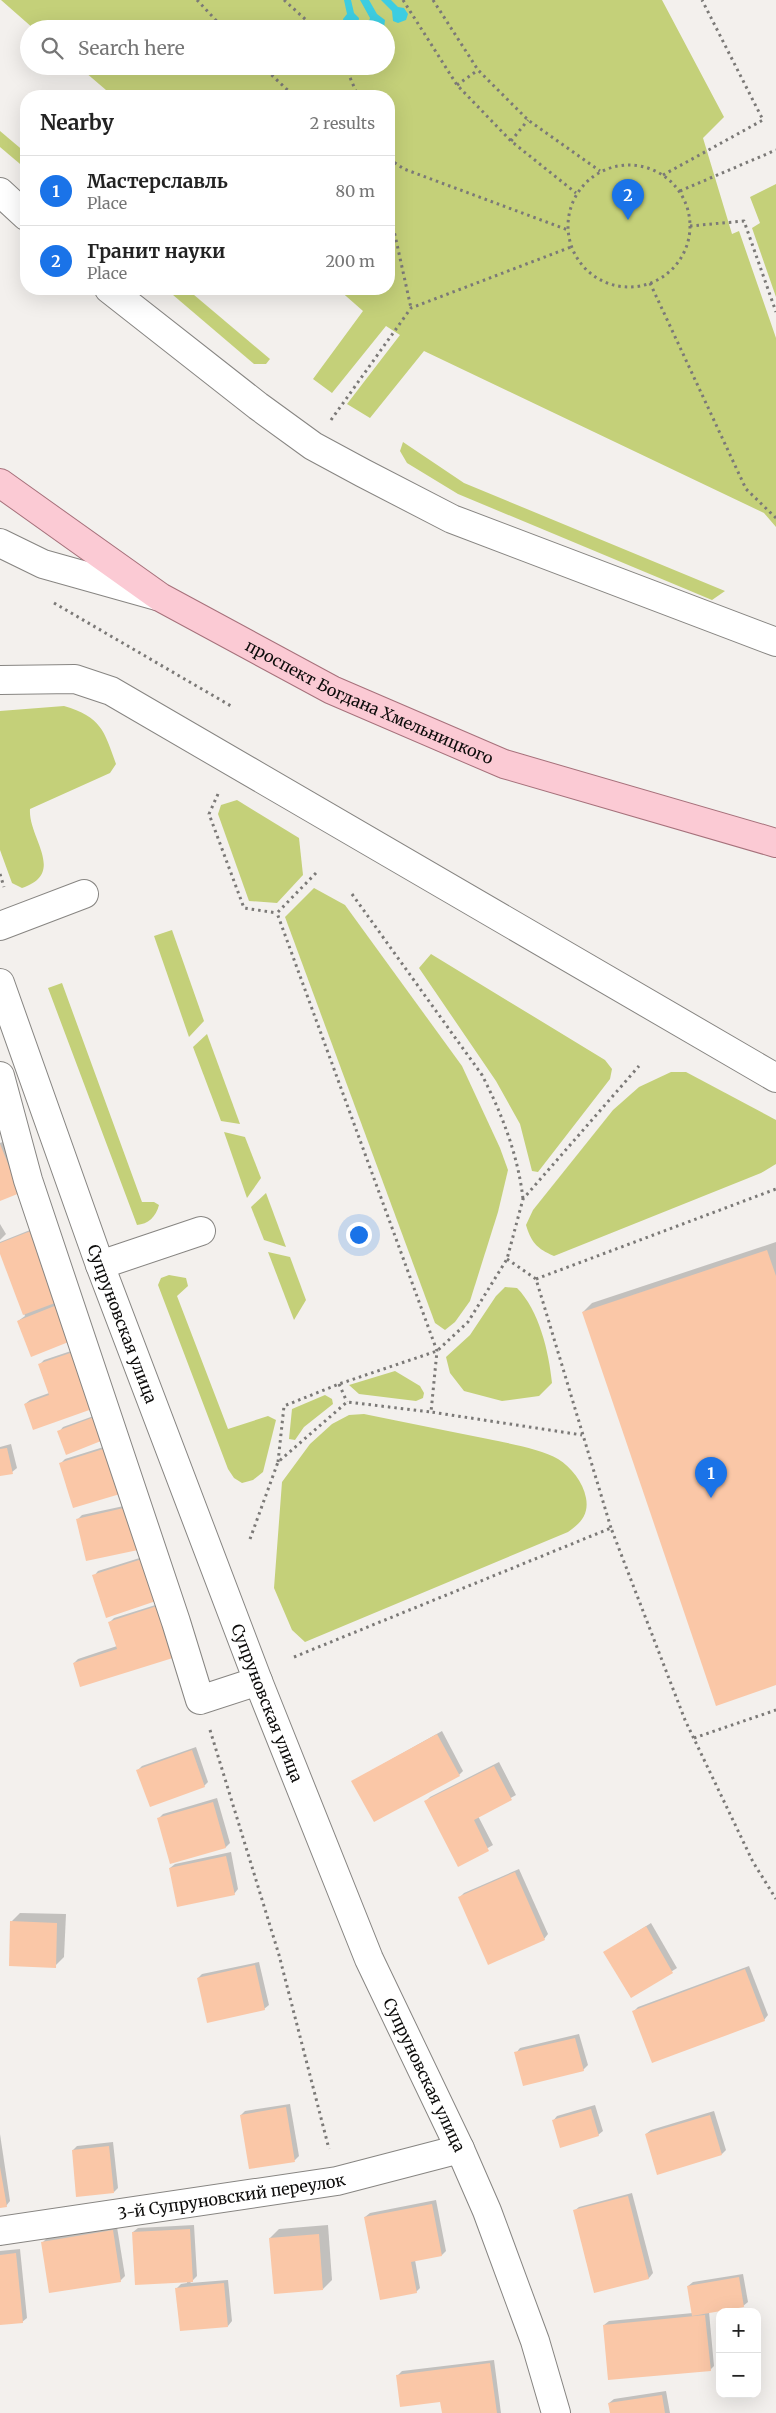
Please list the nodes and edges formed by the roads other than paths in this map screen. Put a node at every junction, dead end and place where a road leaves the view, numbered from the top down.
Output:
1 (0, 192) edge
2 (20, 210) edge
3 (118, 295) edge
4 (0, 483) edge
5 (0, 543) edge
6 (160, 597) junction
7 (776, 642) edge
8 (0, 680) edge
9 (776, 843) edge
10 (84, 894) dead end
11 (0, 926) edge
12 (0, 983) edge
13 (0, 1076) edge
14 (776, 1078) edge
15 (201, 1231) dead end
16 (100, 1265) junction
17 (258, 1681) junction
18 (460, 2149) junction
19 (0, 2231) edge
20 (556, 2413) edge

1 - 2 street
3 - 7 street
4 - 6 main road, проспект Богдана Хмельницкого
5 - 6 street
6 - 9 main road, проспект Богдана Хмельницкого
8 - 14 street
10 - 11 street
12 - 16 street, Супруновская улица
13 - 17 street
15 - 16 street
16 - 17 street, Супруновская улица
17 - 18 street, Супруновская улица
18 - 19 street, 3-й Супруновский переулок
18 - 20 street, Супруновская улица

